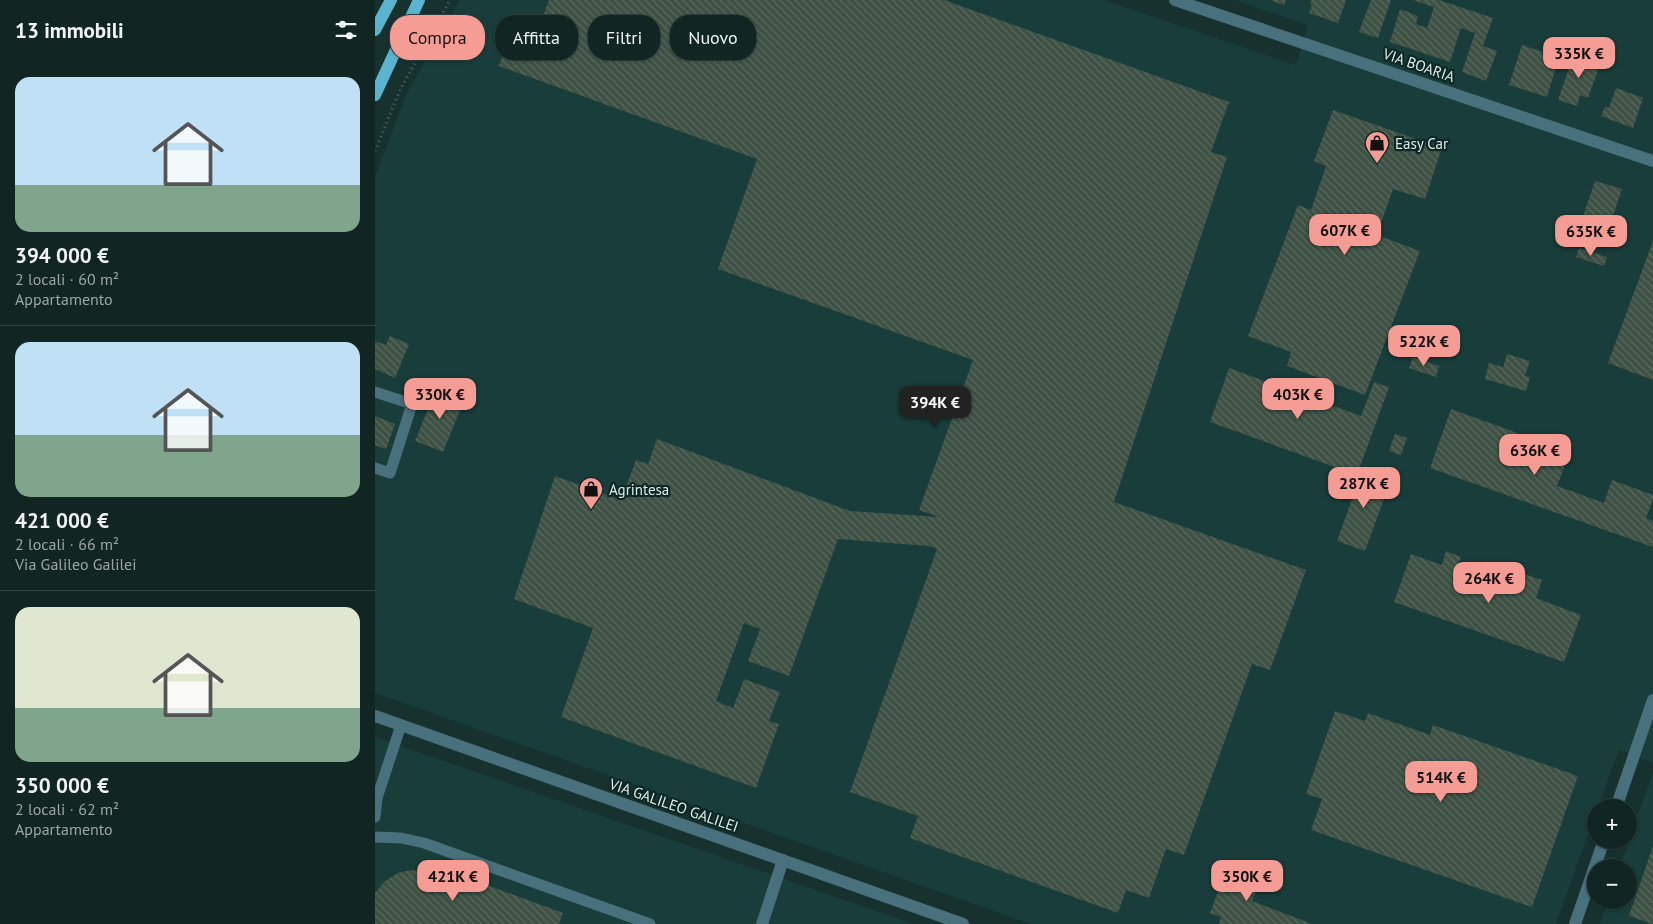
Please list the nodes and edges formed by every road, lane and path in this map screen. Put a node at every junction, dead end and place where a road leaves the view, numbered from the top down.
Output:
1 (391, 0) edge
2 (419, 0) edge
3 (450, 0) edge
4 (1175, 0) edge
5 (375, 30) edge
6 (375, 95) edge
7 (375, 150) edge
8 (1653, 161) edge
9 (375, 392) edge
10 (375, 468) edge
11 (1653, 700) edge
12 (375, 716) edge
13 (401, 725) junction
14 (1619, 799) edge
15 (375, 817) edge
16 (375, 837) edge
17 (1601, 849) edge
18 (783, 860) junction
19 (651, 924) edge
20 (762, 924) edge
21 (963, 924) edge
22 (1575, 924) edge

1 - 5 main road
2 - 6 main road
3 - 7 path
4 - 8 street, VIA BOARIA
9 - 10 lane
11 - 14 street
12 - 13 street, VIA GALILEO GALILEI
13 - 15 lane
13 - 18 street, VIA GALILEO GALILEI
16 - 19 lane
17 - 22 street
18 - 20 street
18 - 21 street, VIA GALILEO GALILEI

